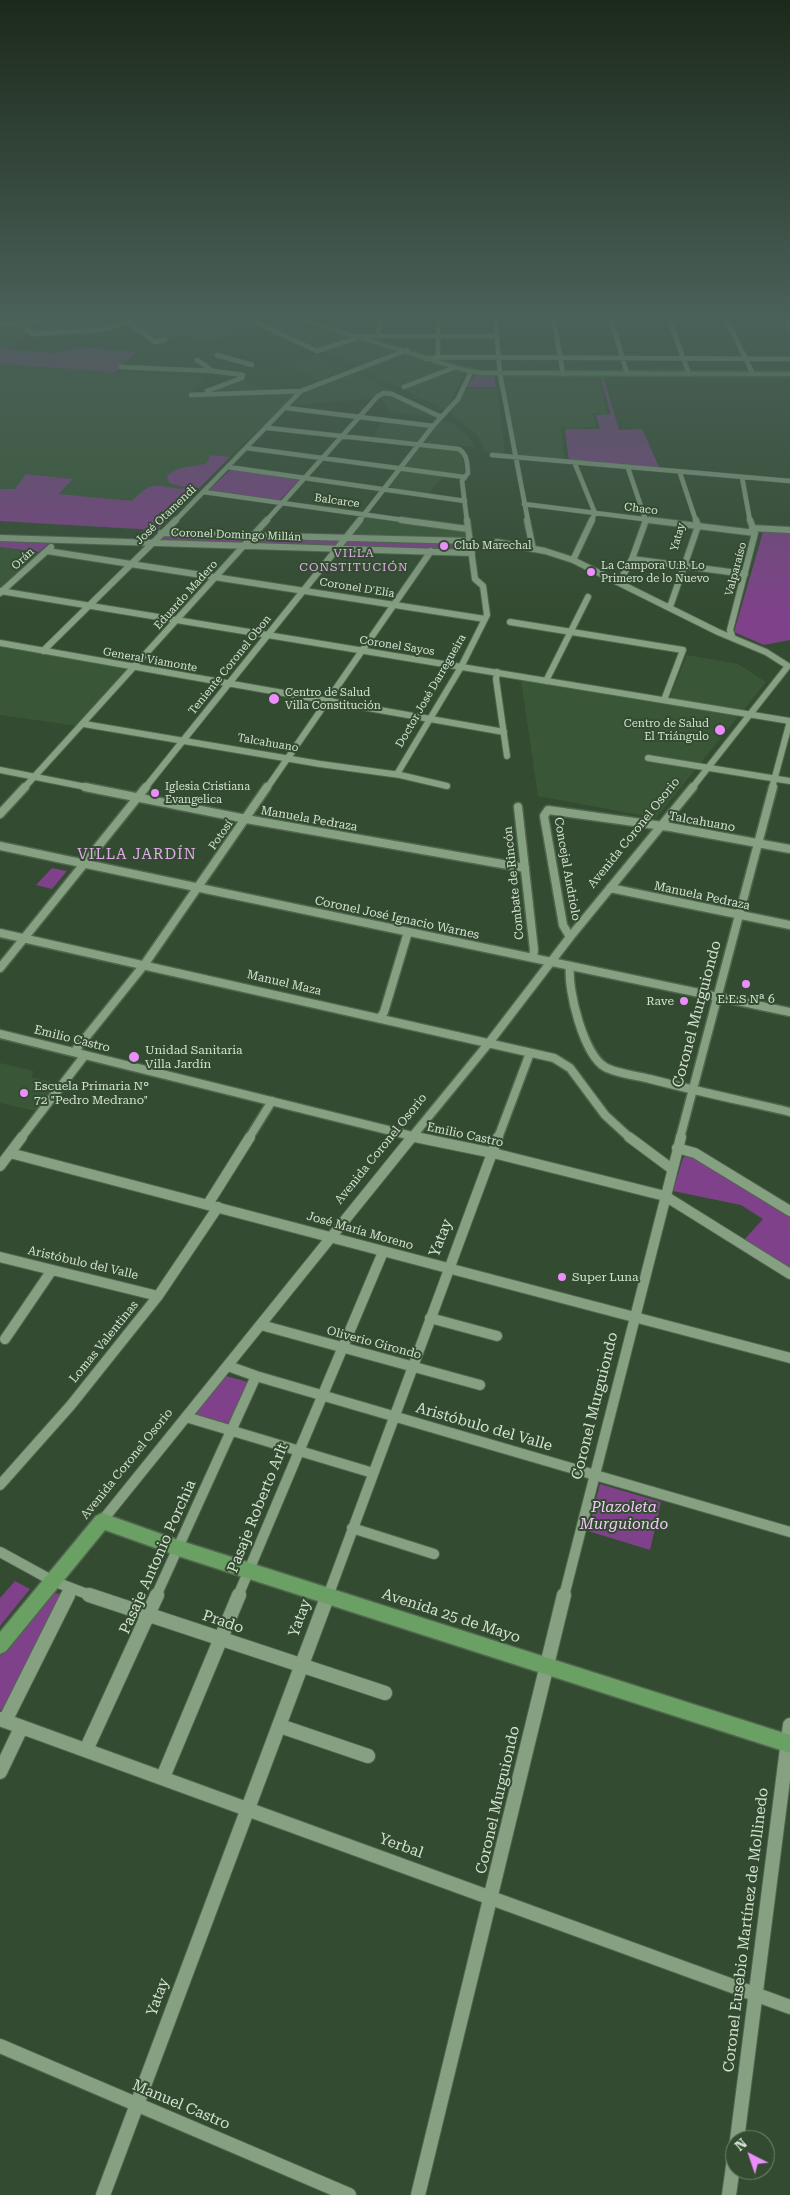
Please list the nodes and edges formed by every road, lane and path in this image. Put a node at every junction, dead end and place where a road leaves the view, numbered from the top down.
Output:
1 (277, 418) edge
2 (358, 418) edge
3 (371, 418) edge
4 (440, 418) edge
5 (508, 418) edge
6 (433, 426) junction
7 (268, 428) junction
8 (342, 436) junction
9 (418, 444) junction
10 (247, 448) junction
11 (492, 455) dead end
12 (324, 458) junction
13 (515, 458) junction
14 (575, 464) junction
15 (228, 467) junction
16 (400, 468) junction
17 (628, 468) junction
18 (680, 473) junction
19 (464, 477) junction
20 (742, 477) junction
21 (304, 478) junction
22 (790, 481) edge
23 (383, 490) junction
24 (204, 492) junction
25 (465, 501) junction
26 (283, 503) junction
27 (524, 504) junction
28 (595, 513) junction
29 (363, 514) junction
30 (646, 520) junction
31 (698, 526) junction
32 (468, 529) junction
33 (790, 530) edge
34 (754, 531) junction
35 (161, 533) junction
36 (252, 535) junction
37 (346, 537) junction
38 (0, 538) edge
39 (57, 540) junction
40 (152, 542) junction
41 (470, 542) junction
42 (497, 542) dead end
43 (244, 545) junction
44 (338, 548) junction
45 (533, 548) junction
46 (47, 550) junction
47 (431, 551) junction
48 (472, 553) junction
49 (632, 559) junction
50 (573, 560) junction
51 (130, 563) junction
52 (685, 566) junction
53 (745, 574) junction
54 (216, 577) junction
55 (620, 581) junction
56 (305, 590) junction
57 (1, 592) edge
58 (588, 597) dead end
59 (89, 605) junction
60 (395, 605) junction
61 (668, 607) junction
62 (485, 619) junction
63 (177, 620) junction
64 (510, 622) dead end
65 (572, 632) junction
66 (268, 635) junction
67 (732, 636) junction
68 (0, 643) edge
69 (42, 651) junction
70 (364, 651) junction
71 (135, 667) junction
72 (461, 667) junction
73 (497, 672) junction
74 (788, 673) edge
75 (546, 681) junction
76 (230, 684) junction
77 (664, 700) junction
78 (329, 701) junction
79 (750, 715) junction
80 (432, 719) junction
81 (790, 721) edge
82 (84, 724) junction
83 (504, 732) junction
84 (184, 740) junction
85 (507, 756) dead end
86 (648, 758) dead end
87 (289, 759) junction
88 (709, 767) junction
89 (0, 770) edge
90 (397, 774) junction
91 (34, 776) junction
92 (775, 778) junction
93 (790, 781) edge
94 (447, 786) dead end
95 (138, 796) junction
96 (518, 807) dead end
97 (552, 809) joint
98 (0, 814) edge
99 (246, 819) junction
100 (660, 826) junction
101 (758, 843) junction
102 (0, 846) edge
103 (790, 849) edge
104 (84, 864) junction
105 (526, 868) junction
106 (198, 888) junction
107 (610, 888) junction
108 (740, 916) junction
109 (790, 925) edge
110 (408, 932) junction
111 (0, 933) edge
112 (570, 937) junction
113 (24, 939) junction
114 (533, 957) junction
115 (551, 961) junction
116 (144, 965) junction
117 (570, 966) junction
118 (0, 968) edge
119 (718, 997) junction
120 (790, 1012) edge
121 (380, 1018) junction
122 (0, 1034) edge
123 (488, 1044) junction
124 (74, 1052) junction
125 (530, 1054) junction
126 (85, 1055) junction
127 (611, 1070) joint
128 (693, 1090) junction
129 (272, 1101) junction
130 (790, 1112) edge
131 (413, 1136) junction
132 (678, 1148) junction
133 (10, 1153) junction
134 (493, 1153) junction
135 (0, 1166) edge
136 (672, 1169) junction
137 (665, 1196) junction
138 (213, 1206) junction
139 (790, 1211) edge
140 (330, 1236) junction
141 (383, 1252) junction
142 (0, 1257) edge
143 (448, 1268) junction
144 (52, 1270) junction
145 (790, 1274) edge
146 (158, 1296) junction
147 (635, 1317) junction
148 (430, 1318) junction
149 (261, 1325) junction
150 (497, 1336) dead end
151 (5, 1339) dead end
152 (341, 1348) junction
153 (790, 1358) edge
154 (228, 1366) junction
155 (412, 1366) junction
156 (256, 1376) junction
157 (480, 1384) dead end
158 (321, 1396) junction
159 (394, 1416) junction
160 (186, 1417) junction
161 (231, 1432) junction
162 (298, 1451) junction
163 (373, 1473) junction
164 (595, 1475) junction
165 (0, 1484) edge
166 (102, 1521) junction
167 (352, 1528) junction
168 (790, 1532) edge
169 (178, 1548) junction
170 (0, 1552) edge
171 (434, 1554) dead end
172 (249, 1571) junction
173 (53, 1581) junction
174 (71, 1589) junction
175 (327, 1596) junction
176 (148, 1614) junction
177 (221, 1639) junction
178 (0, 1645) edge
179 (302, 1666) junction
180 (546, 1666) junction
181 (385, 1692) dead end
182 (2, 1720) edge
183 (280, 1726) junction
184 (21, 1728) junction
185 (789, 1738) edge
186 (86, 1750) junction
187 (368, 1756) dead end
188 (0, 1772) edge
189 (162, 1777) junction
190 (248, 1808) junction
191 (492, 1897) junction
192 (756, 1994) junction
193 (790, 2007) edge
194 (0, 2046) edge
195 (137, 2105) junction
196 (737, 2130) edge
197 (731, 2180) edge
198 (103, 2195) edge
199 (349, 2195) edge
200 (418, 2195) edge
201 (729, 2195) edge

1 - 7 street, José Otamendi
2 - 8 street, Eduardo Madero
3 - 6 street
4 - 6 street, Teniente Coronel Obon
5 - 13 street
6 - 9 street, Teniente Coronel Obon
7 - 8 street
7 - 10 street, José Otamendi
8 - 9 street
8 - 12 street, Eduardo Madero
9 - 16 street, Teniente Coronel Obon
9 - 19 street
10 - 12 street
10 - 15 street, José Otamendi
11 - 13 street
12 - 16 street
12 - 21 street, Eduardo Madero
13 - 14 street
13 - 27 street
14 - 17 street
14 - 28 street
15 - 21 street
15 - 24 street, José Otamendi
16 - 19 street
16 - 23 street, Teniente Coronel Obon
17 - 18 street
17 - 30 street
18 - 20 street
18 - 31 street, Yatay
19 - 25 street
20 - 22 street
20 - 34 street, Valparaíso
21 - 23 street
21 - 26 street, Eduardo Madero
23 - 25 street
23 - 29 street, Teniente Coronel Obon
24 - 26 street, Balcarce
24 - 35 street, José Otamendi
25 - 32 street
26 - 29 street, Balcarce
26 - 36 street, Eduardo Madero
27 - 28 street, Chaco
27 - 45 street
28 - 30 street, Chaco
28 - 50 street
29 - 32 street, Balcarce
29 - 37 street, Teniente Coronel Obon
30 - 31 street, Chaco
30 - 49 street
31 - 34 street, Chaco
31 - 52 street, Yatay
32 - 41 street
33 - 34 street, Chaco
34 - 53 street, Valparaíso
35 - 36 street, Coronel Domingo Millán
35 - 40 street, José Otamendi
36 - 37 street, Coronel Domingo Millán
36 - 43 street, Eduardo Madero
37 - 41 street, Coronel Domingo Millán
37 - 44 street, Teniente Coronel Obon
38 - 39 street, Coronel Domingo Millán
39 - 40 street, Coronel Domingo Millán
39 - 46 street, Orán
40 - 43 street, Coronel Domingo Millán
40 - 51 street, José Otamendi
41 - 48 street
42 - 45 street
43 - 44 street, Coronel Domingo Millán
43 - 54 street, Eduardo Madero
44 - 47 street, Coronel Domingo Millán
44 - 56 street, Teniente Coronel Obon
45 - 50 street
46 - 51 street, Coronel D'Elía
46 - 57 street, Orán
47 - 48 street, Coronel Domingo Millán
47 - 60 street, Potosí
48 - 62 street
49 - 52 street
49 - 55 street
50 - 55 street
51 - 54 street, Coronel D'Elía
51 - 59 street, José Otamendi
52 - 53 street
52 - 61 street, Yatay
53 - 67 street, Valparaíso
54 - 56 street, Coronel D'Elía
54 - 63 street, Eduardo Madero
55 - 61 street
56 - 60 street, Coronel D'Elía
56 - 66 street, Teniente Coronel Obon
57 - 59 street, Coronel Sayos
58 - 65 street
59 - 63 street, Coronel Sayos
59 - 69 street, José Otamendi
60 - 62 street, Coronel D'Elía
60 - 70 street, Potosí
61 - 67 street
62 - 72 street, Doctor José Darregueira
63 - 66 street, Coronel Sayos
63 - 71 street, Eduardo Madero
64 - 65 street
65 - 75 street
65 - 77 street
66 - 70 street, Coronel Sayos
66 - 76 street, Teniente Coronel Obon
67 - 74 street
68 - 69 street, General Viamonte
69 - 71 street, General Viamonte
70 - 72 street, Coronel Sayos
70 - 78 street, Potosí
71 - 76 street, General Viamonte
71 - 82 street, Eduardo Madero
72 - 73 street, Coronel Sayos
72 - 80 street, Doctor José Darregueira
73 - 75 street, Coronel Sayos
73 - 83 street
74 - 79 street, Avenida Coronel Osorio
75 - 77 street, Coronel Sayos
76 - 78 street, General Viamonte
76 - 84 street, Teniente Coronel Obon
77 - 79 street, Coronel Sayos
78 - 80 street, General Viamonte
78 - 87 street, Potosí
79 - 81 street, Coronel Sayos
79 - 88 street, Avenida Coronel Osorio
80 - 83 street, General Viamonte
80 - 90 street, Doctor José Darregueira
81 - 92 street, Coronel Murguiondo
82 - 84 street, Talcahuano
82 - 91 street, Eduardo Madero
83 - 85 street
84 - 87 street, Talcahuano
84 - 95 street, Teniente Coronel Obon
86 - 88 street
87 - 90 street, Talcahuano
87 - 99 street, Potosí
88 - 92 street
88 - 100 street, Avenida Coronel Osorio
89 - 91 street, Manuela Pedraza
90 - 94 street, Talcahuano
91 - 95 street, Manuela Pedraza
91 - 98 street, Eduardo Madero
92 - 93 street
92 - 101 street, Coronel Murguiondo
95 - 99 street, Manuela Pedraza
95 - 104 street, Teniente Coronel Obon
96 - 105 street, Combate de Rincón
97 - 100 street, Talcahuano
97 - 112 street, Concejal Andriolo
99 - 105 street, Manuela Pedraza
99 - 106 street, Potosí
100 - 101 street, Talcahuano
100 - 107 street, Avenida Coronel Osorio
101 - 103 street, Talcahuano
101 - 108 street, Coronel Murguiondo
102 - 104 street, Coronel José Ignacio Warnes
104 - 106 street, Coronel José Ignacio Warnes
104 - 113 street, Teniente Coronel Obon
105 - 114 street, Combate de Rincón
106 - 110 street, Coronel José Ignacio Warnes
106 - 116 street, Potosí
107 - 108 street, Manuela Pedraza
107 - 112 street, Avenida Coronel Osorio
108 - 109 street, Manuela Pedraza
108 - 119 street, Coronel Murguiondo
110 - 114 street, Coronel José Ignacio Warnes
110 - 121 street
111 - 113 street, Manuel Maza
112 - 115 street, Avenida Coronel Osorio
113 - 116 street, Manuel Maza
113 - 118 street, Teniente Coronel Obon
114 - 115 street, Coronel José Ignacio Warnes
115 - 117 street, Coronel José Ignacio Warnes
115 - 123 street, Avenida Coronel Osorio
116 - 121 street, Manuel Maza
116 - 124 street, Potosí
117 - 119 street, Coronel José Ignacio Warnes
117 - 127 street
119 - 120 street, Coronel José Ignacio Warnes
119 - 128 street, Coronel Murguiondo
121 - 123 street, Manuel Maza
122 - 124 street, Emilio Castro
123 - 125 street, Manuel Maza
123 - 131 street, Avenida Coronel Osorio
124 - 126 street, Emilio Castro
125 - 134 street, Yatay
125 - 136 street, Manuel Maza
126 - 129 street, Emilio Castro
126 - 133 street
127 - 128 street
128 - 130 street
128 - 132 street, Coronel Murguiondo
129 - 131 street, Emilio Castro
129 - 138 street, Lomas Valentinas
131 - 134 street, Emilio Castro
131 - 140 street, Avenida Coronel Osorio
132 - 136 street, Coronel Murguiondo
132 - 139 street
133 - 135 street
133 - 138 street, José María Moreno
134 - 137 street, Emilio Castro
134 - 143 street, Yatay
136 - 137 street, Coronel Murguiondo
137 - 145 street, Emilio Castro
137 - 147 street, Coronel Murguiondo
138 - 140 street, José María Moreno
138 - 146 street, Lomas Valentinas
140 - 141 street, José María Moreno
140 - 149 street, Avenida Coronel Osorio
141 - 143 street, José María Moreno
141 - 152 street, Pasaje Roberto Arlt
142 - 144 street, Aristóbulo del Valle
143 - 147 street, José María Moreno
143 - 148 street, Yatay
144 - 146 street, Aristóbulo del Valle
144 - 151 street
146 - 165 street, Lomas Valentinas
147 - 153 street, José María Moreno
147 - 164 street, Coronel Murguiondo
148 - 150 street
148 - 155 street, Yatay
149 - 152 street, Oliverio Girondo
149 - 154 street, Avenida Coronel Osorio
152 - 155 street, Oliverio Girondo
152 - 158 street, Pasaje Roberto Arlt
154 - 156 street, Aristóbulo del Valle
154 - 160 street, Avenida Coronel Osorio
155 - 157 street, Oliverio Girondo
155 - 159 street, Yatay
156 - 158 street, Aristóbulo del Valle
156 - 161 street, Pasaje Antonio Porchia
158 - 159 street, Aristóbulo del Valle
158 - 162 street, Pasaje Roberto Arlt
159 - 163 street, Yatay
159 - 164 street, Aristóbulo del Valle
160 - 161 street
160 - 166 street, Avenida Coronel Osorio
161 - 162 street
161 - 169 street, Pasaje Antonio Porchia
162 - 163 street
162 - 172 street, Pasaje Roberto Arlt
163 - 167 street, Yatay
164 - 168 street, Aristóbulo del Valle
164 - 180 street, Coronel Murguiondo
166 - 169 main road, Avenida 25 de Mayo
166 - 173 main road, Avenida Coronel Osorio
167 - 171 street
167 - 175 street, Yatay
169 - 172 main road, Avenida 25 de Mayo
169 - 176 street, Pasaje Antonio Porchia
170 - 173 street, Prado
172 - 175 main road, Avenida 25 de Mayo
172 - 177 street, Pasaje Roberto Arlt
173 - 174 street, Prado
173 - 178 main road, Avenida Coronel Osorio
174 - 176 street, Prado
174 - 182 street
175 - 179 street, Yatay
175 - 180 main road, Avenida 25 de Mayo
176 - 177 street, Prado
176 - 186 street, Pasaje Antonio Porchia
177 - 179 street, Prado
177 - 189 street, Pasaje Roberto Arlt
179 - 181 street, Prado
179 - 183 street, Yatay
180 - 185 main road, Avenida 25 de Mayo
180 - 191 street, Coronel Murguiondo
182 - 184 street, Yerbal
183 - 187 street
183 - 190 street, Yatay
184 - 186 street, Yerbal
184 - 188 street
185 - 192 street, Coronel Eusebio Martínez de Mollinedo
186 - 189 street, Yerbal
189 - 190 street, Yerbal
190 - 191 street, Yerbal
190 - 195 street, Yatay
191 - 192 street, Yerbal
191 - 200 street, Coronel Murguiondo
192 - 193 street, Yerbal
192 - 196 street, Coronel Eusebio Martínez de Mollinedo
194 - 195 street, Manuel Castro
195 - 198 street, Yatay
195 - 199 street, Manuel Castro
197 - 201 street

